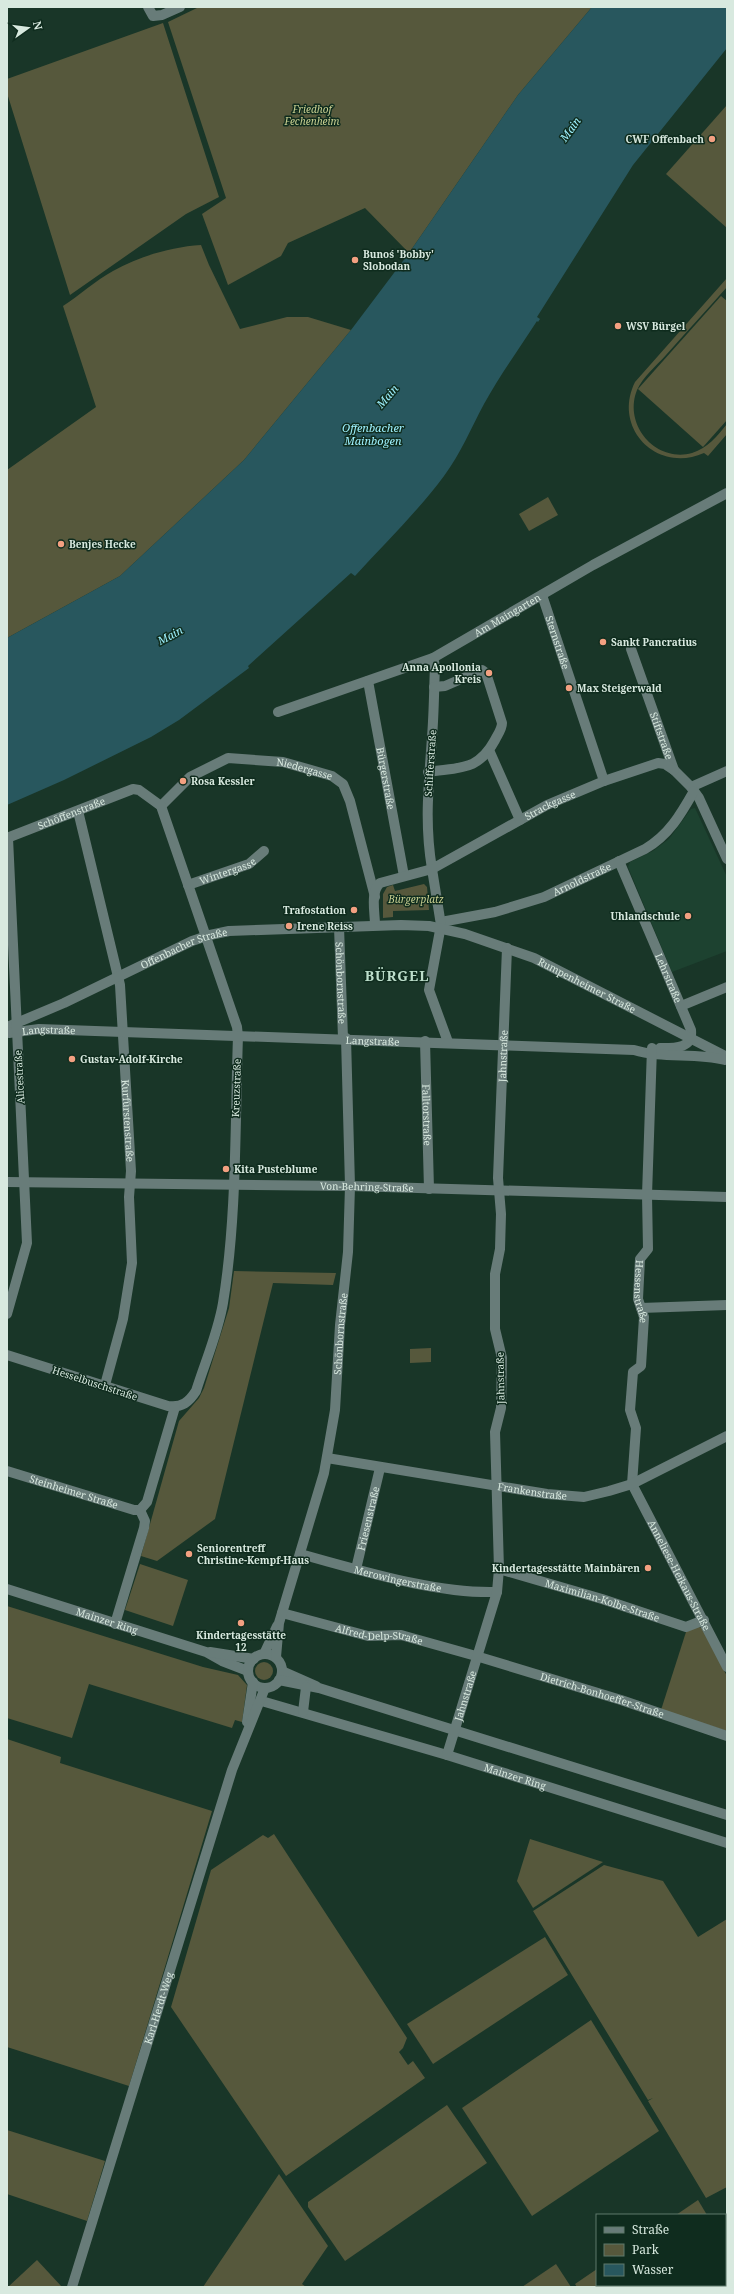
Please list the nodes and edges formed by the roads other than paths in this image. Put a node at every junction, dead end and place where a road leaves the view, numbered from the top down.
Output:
1 (148, 7) edge
2 (180, 7) edge
3 (727, 493) edge
4 (542, 595) junction
5 (631, 649) dead end
6 (433, 658) junction
7 (368, 681) junction
8 (434, 687) junction
9 (278, 712) dead end
10 (489, 750) junction
11 (674, 770) junction
12 (727, 771) edge
13 (428, 772) junction
14 (604, 781) junction
15 (693, 789) junction
16 (161, 806) junction
17 (78, 811) junction
18 (520, 820) junction
19 (8, 838) edge
20 (264, 851) dead end
21 (727, 859) edge
22 (619, 861) junction
23 (432, 869) junction
24 (404, 876) junction
25 (188, 885) junction
26 (374, 897) junction
27 (375, 925) junction
28 (441, 925) junction
29 (339, 927) junction
30 (206, 936) junction
31 (507, 948) junction
32 (119, 976) junction
33 (727, 987) edge
34 (681, 1006) junction
35 (42, 1013) junction
36 (12, 1029) edge
37 (50, 1030) junction
38 (123, 1031) junction
39 (238, 1036) junction
40 (691, 1037) junction
41 (344, 1038) junction
42 (425, 1041) junction
43 (448, 1042) junction
44 (503, 1044) junction
45 (652, 1051) junction
46 (727, 1058) edge
47 (727, 1061) edge
48 (7, 1182) edge
49 (24, 1183) junction
50 (129, 1183) junction
51 (232, 1185) junction
52 (350, 1186) junction
53 (430, 1189) junction
54 (500, 1191) junction
55 (647, 1195) junction
56 (727, 1197) edge
57 (727, 1305) edge
58 (641, 1308) junction
59 (7, 1314) edge
60 (7, 1355) edge
61 (105, 1385) junction
62 (180, 1406) junction
63 (726, 1440) edge
64 (327, 1458) junction
65 (380, 1468) junction
66 (7, 1471) edge
67 (632, 1484) junction
68 (497, 1486) junction
69 (140, 1510) junction
70 (300, 1554) junction
71 (356, 1569) junction
72 (499, 1569) junction
73 (7, 1590) edge
74 (497, 1592) junction
75 (282, 1613) junction
76 (704, 1620) junction
77 (279, 1623) junction
78 (115, 1624) junction
79 (206, 1652) junction
80 (264, 1654) junction
81 (476, 1656) junction
82 (276, 1657) junction
83 (254, 1658) junction
84 (727, 1667) edge
85 (248, 1671) junction
86 (281, 1676) junction
87 (253, 1682) junction
88 (306, 1687) junction
89 (265, 1688) junction
90 (319, 1688) junction
91 (265, 1702) dead end
92 (303, 1712) junction
93 (247, 1730) junction
94 (454, 1730) junction
95 (727, 1736) edge
96 (447, 1755) junction
97 (727, 1815) edge
98 (727, 1843) edge
99 (72, 2287) edge

1 - 2 street
3 - 4 street, Am Maingarten
4 - 6 street, Am Maingarten
4 - 14 street, Sternstraße
5 - 11 street, Stiftstraße
6 - 7 street, Am Maingarten
6 - 8 street, Schifferstraße
7 - 9 street, Am Maingarten
7 - 24 street, Bürgerstraße
8 - 10 street
8 - 13 street, Schifferstraße
10 - 13 street
10 - 18 street
11 - 14 street, Strackgasse
11 - 15 street, Stiftstraße
12 - 15 street
13 - 23 street, Schifferstraße
14 - 18 street, Strackgasse
15 - 21 street, Stiftstraße
15 - 22 street, Arnoldstraße
16 - 17 street, Schöffenstraße
16 - 25 street, Kreuzstraße
16 - 26 street, Niedergasse
17 - 19 street, Schöffenstraße
17 - 32 street, Kurfürstenstraße
18 - 23 street, Strackgasse
19 - 36 street, Alicestraße
20 - 25 street, Wintergasse
22 - 28 street, Arnoldstraße
22 - 34 street, Lehrstraße
23 - 24 street
23 - 28 street
24 - 26 street
25 - 30 street, Kreuzstraße
26 - 27 street
27 - 28 street
27 - 29 street, Offenbacher Straße
28 - 31 street, Rumpenheimer Straße
28 - 43 street
29 - 30 street, Offenbacher Straße
29 - 41 street, Schönbornstraße
30 - 32 street, Offenbacher Straße
30 - 39 street, Kreuzstraße
31 - 40 street, Rumpenheimer Straße
31 - 44 street, Jahnstraße
32 - 35 street, Offenbacher Straße
32 - 38 street, Kurfürstenstraße
33 - 34 street
34 - 40 street, Lehrstraße
35 - 36 street, Offenbacher Straße
35 - 37 street
36 - 37 street, Langstraße
36 - 49 street, Alicestraße
37 - 38 street, Langstraße
38 - 39 street, Langstraße
38 - 50 street, Kurfürstenstraße
39 - 41 street, Langstraße
39 - 51 street, Kreuzstraße
40 - 45 street
40 - 46 street, Rumpenheimer Straße
41 - 42 street, Langstraße
41 - 52 street, Schönbornstraße
42 - 43 street, Langstraße
42 - 53 street, Falltorstraße
43 - 44 street, Langstraße
44 - 45 street, Langstraße
44 - 54 street, Jahnstraße
45 - 47 street, Langstraße
45 - 55 street, Hessenstraße
48 - 49 street, Von-Behring-Straße
49 - 50 street, Von-Behring-Straße
49 - 59 street, Alicestraße
50 - 51 street, Von-Behring-Straße
50 - 61 street, Kurfürstenstraße
51 - 52 street, Von-Behring-Straße
51 - 62 street, Kreuzstraße
52 - 53 street, Von-Behring-Straße
52 - 64 street, Schönbornstraße
53 - 54 street, Von-Behring-Straße
54 - 55 street, Von-Behring-Straße
54 - 68 street, Jahnstraße
55 - 56 street, Von-Behring-Straße
55 - 58 street, Hessenstraße
57 - 58 street
58 - 67 street, Hessenstraße
60 - 61 street, Hesselbuschstraße
61 - 62 street, Hesselbuschstraße
62 - 69 street
63 - 67 street, Frankenstraße
64 - 65 street, Frankenstraße
64 - 70 street, Schönbornstraße
65 - 68 street, Frankenstraße
65 - 71 street, Friesenstraße
66 - 69 street, Steinheimer Straße
67 - 68 street, Frankenstraße
67 - 76 street, Anneliese-Heikaus-Straße
68 - 72 street, Jahnstraße
69 - 78 street
70 - 71 street, Merowingerstraße
70 - 75 street, Schönbornstraße
71 - 74 street, Merowingerstraße
72 - 74 street, Jahnstraße
72 - 76 street, Maximilian-Kolbe-Straße
73 - 78 street, Mainzer Ring
74 - 81 street, Jahnstraße
75 - 77 street, Schönbornstraße
75 - 81 street, Alfred-Delp-Straße
76 - 84 street, Anneliese-Heikaus-Straße
77 - 80 street, Schönbornstraße
77 - 82 street, Schönbornstraße
78 - 79 street, Mainzer Ring
79 - 83 street, Mainzer Ring
79 - 85 street, Mainzer Ring
80 - 82 street
80 - 83 street
81 - 94 street, Jahnstraße
81 - 95 street, Dietrich-Bonhoeffer-Straße
82 - 86 street
83 - 85 street
85 - 87 street
86 - 88 street
86 - 89 street
86 - 90 street
87 - 89 street
87 - 93 street, Karl-Herdt-Weg
88 - 90 street
88 - 92 street
89 - 93 street, Karl-Herdt-Weg
90 - 94 street
91 - 92 street, Mainzer Ring
92 - 96 street, Mainzer Ring
93 - 99 street, Karl-Herdt-Weg
94 - 96 street, Jahnstraße
94 - 97 street
96 - 98 street, Mainzer Ring

